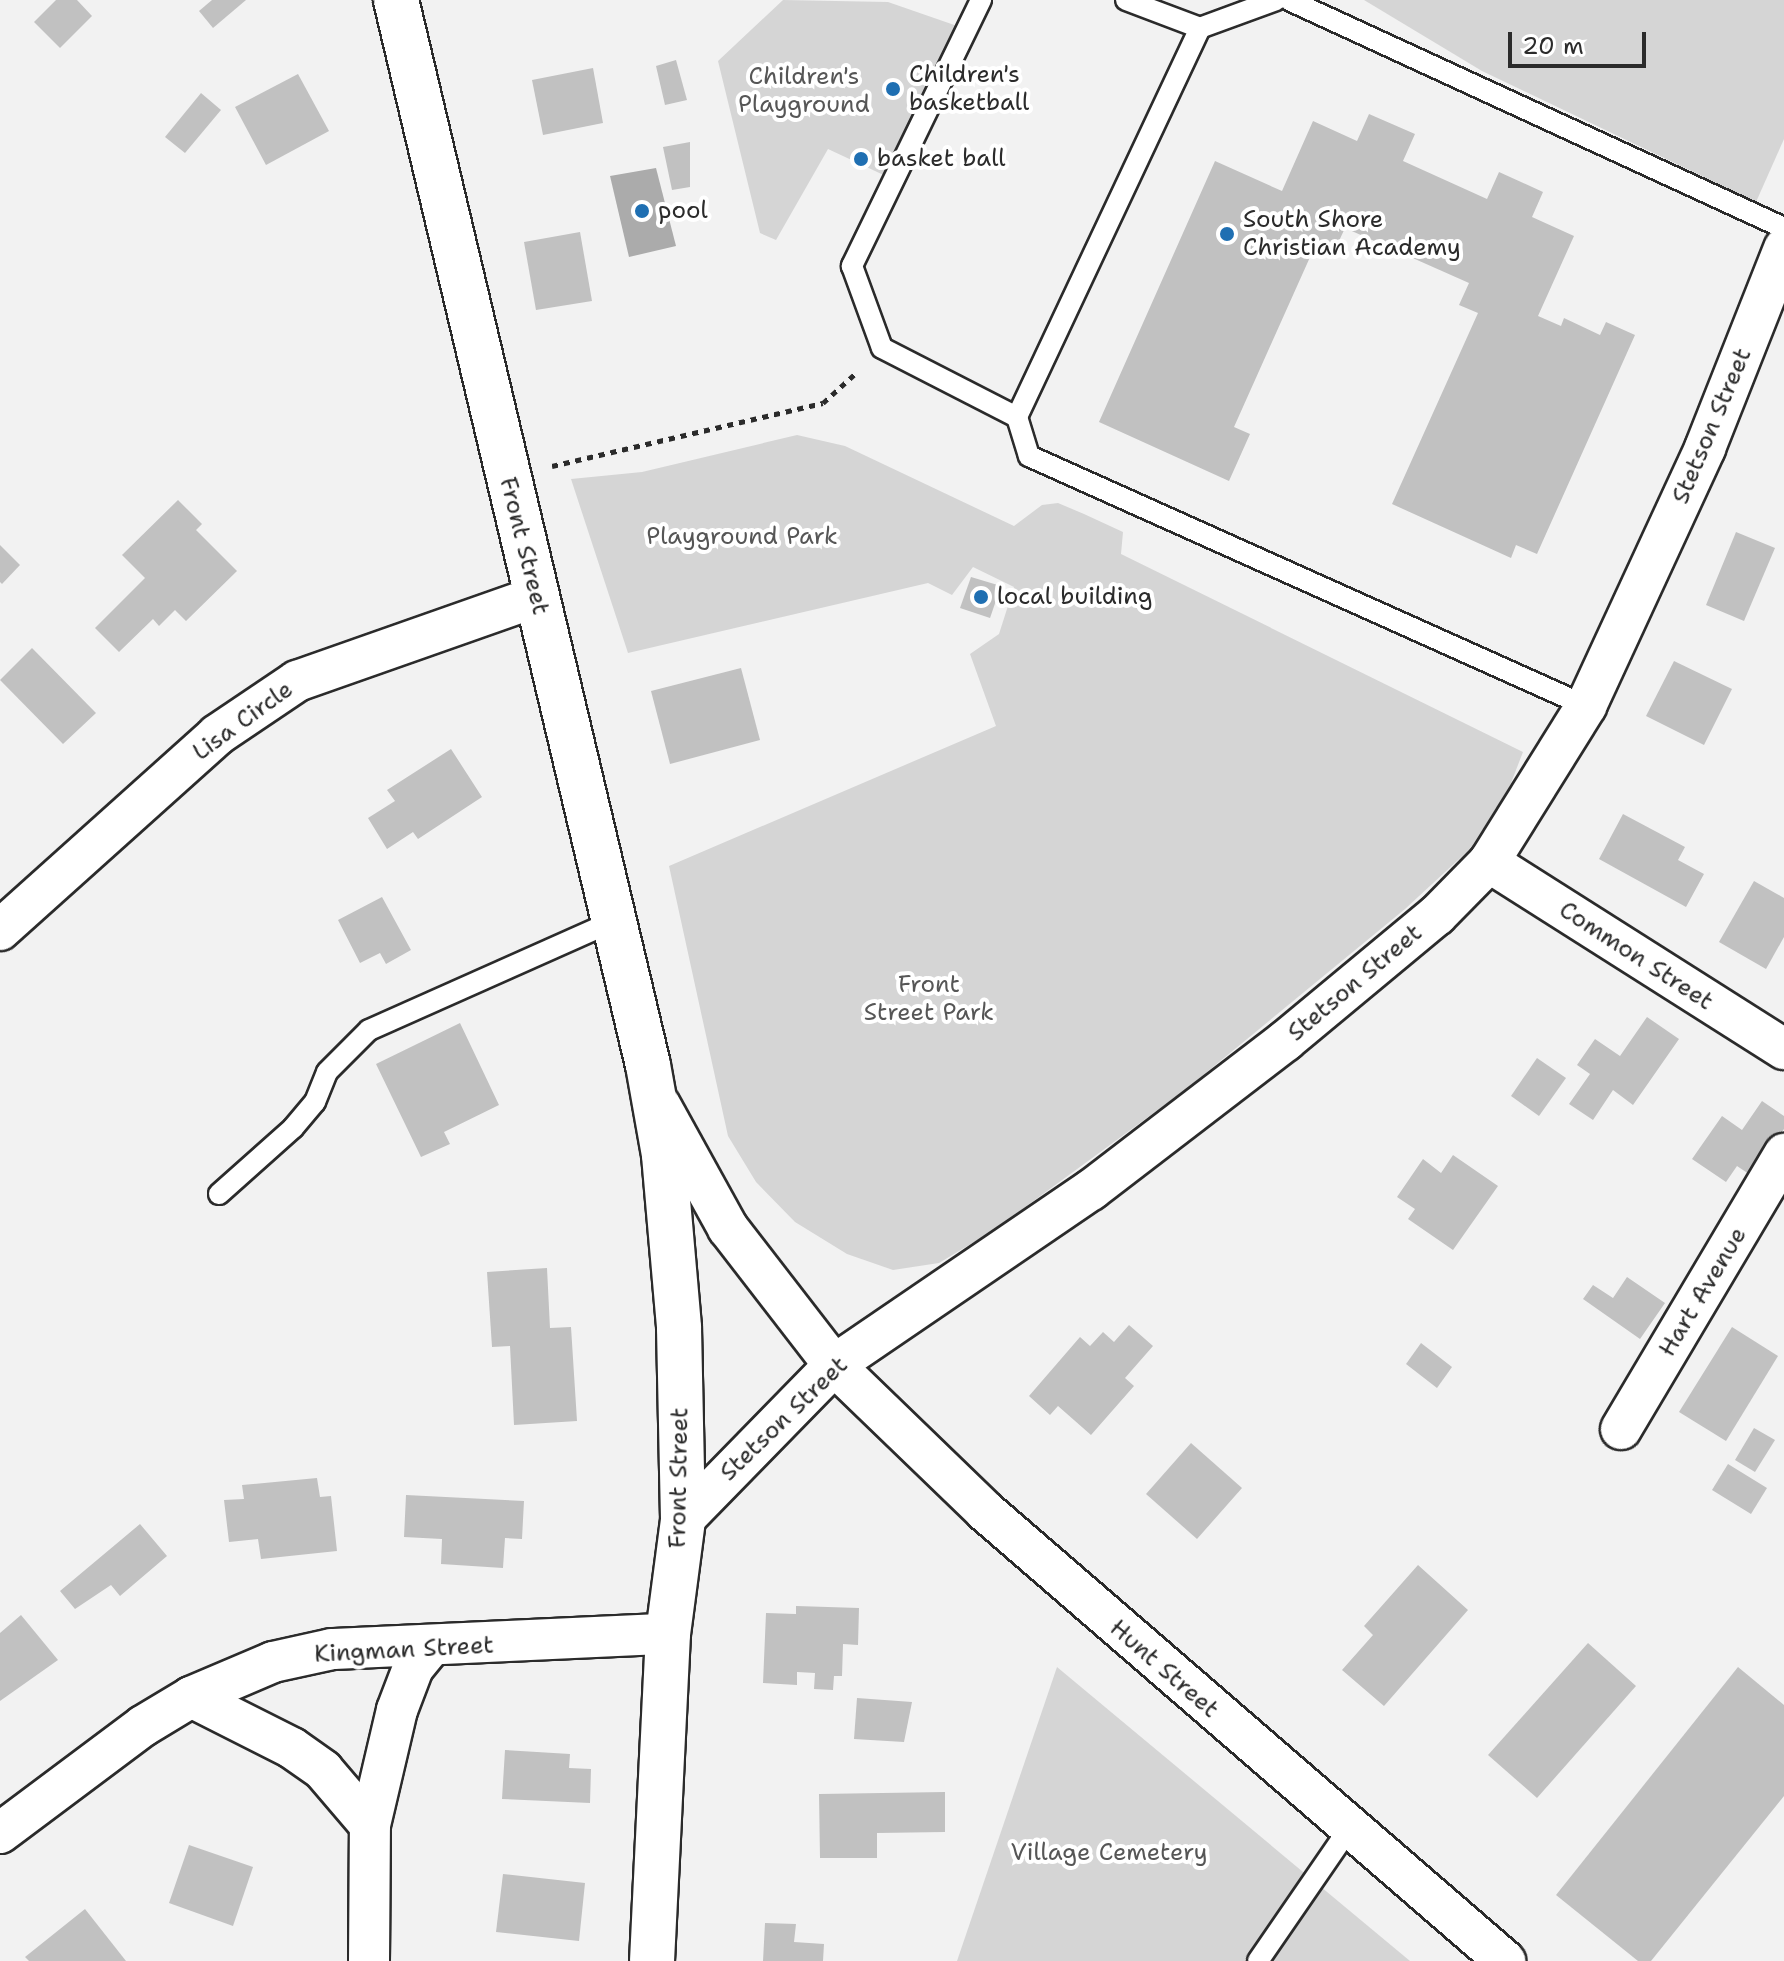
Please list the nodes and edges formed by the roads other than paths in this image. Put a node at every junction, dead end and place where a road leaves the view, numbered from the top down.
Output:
1 (396, 0) edge
2 (981, 0) edge
3 (1126, 0) edge
4 (1276, 0) edge
5 (1289, 0) edge
6 (1200, 28) junction
7 (1784, 228) edge
8 (1784, 248) edge
9 (1017, 417) junction
10 (536, 597) junction
11 (1586, 706) junction
12 (1489, 862) junction
13 (614, 921) junction
14 (0, 930) edge
15 (1784, 1049) edge
16 (653, 1092) junction
17 (1784, 1154) edge
18 (219, 1194) dead end
19 (834, 1365) junction
20 (1621, 1429) dead end
21 (683, 1520) junction
22 (668, 1634) junction
23 (429, 1648) junction
24 (191, 1697) junction
25 (370, 1825) junction
26 (1348, 1830) junction
27 (0, 1833) edge
28 (369, 1961) edge
29 (652, 1961) edge
30 (1258, 1961) edge
31 (1505, 1961) edge

1 - 10 street, Front Street
2 - 9 lane
3 - 6 lane
4 - 6 lane
5 - 7 lane
6 - 9 lane
8 - 11 street, Stetson Street
9 - 11 lane
10 - 13 street, Front Street
10 - 14 street, Lisa Circle
11 - 12 street, Stetson Street
12 - 15 street, Common Street
12 - 19 street, Stetson Street
13 - 16 street, Front Street
13 - 18 lane
16 - 19 street, Front Street
16 - 21 street, Front Street
17 - 20 street, Hart Avenue
19 - 21 street, Stetson Street
19 - 26 street, Hunt Street
21 - 22 street, Front Street
22 - 23 street, Kingman Street
22 - 29 street, Front Street
23 - 24 street, Kingman Street
23 - 25 street
24 - 25 street
24 - 27 street, Kingman Street
25 - 28 street
26 - 30 lane
26 - 31 street, Hunt Street

